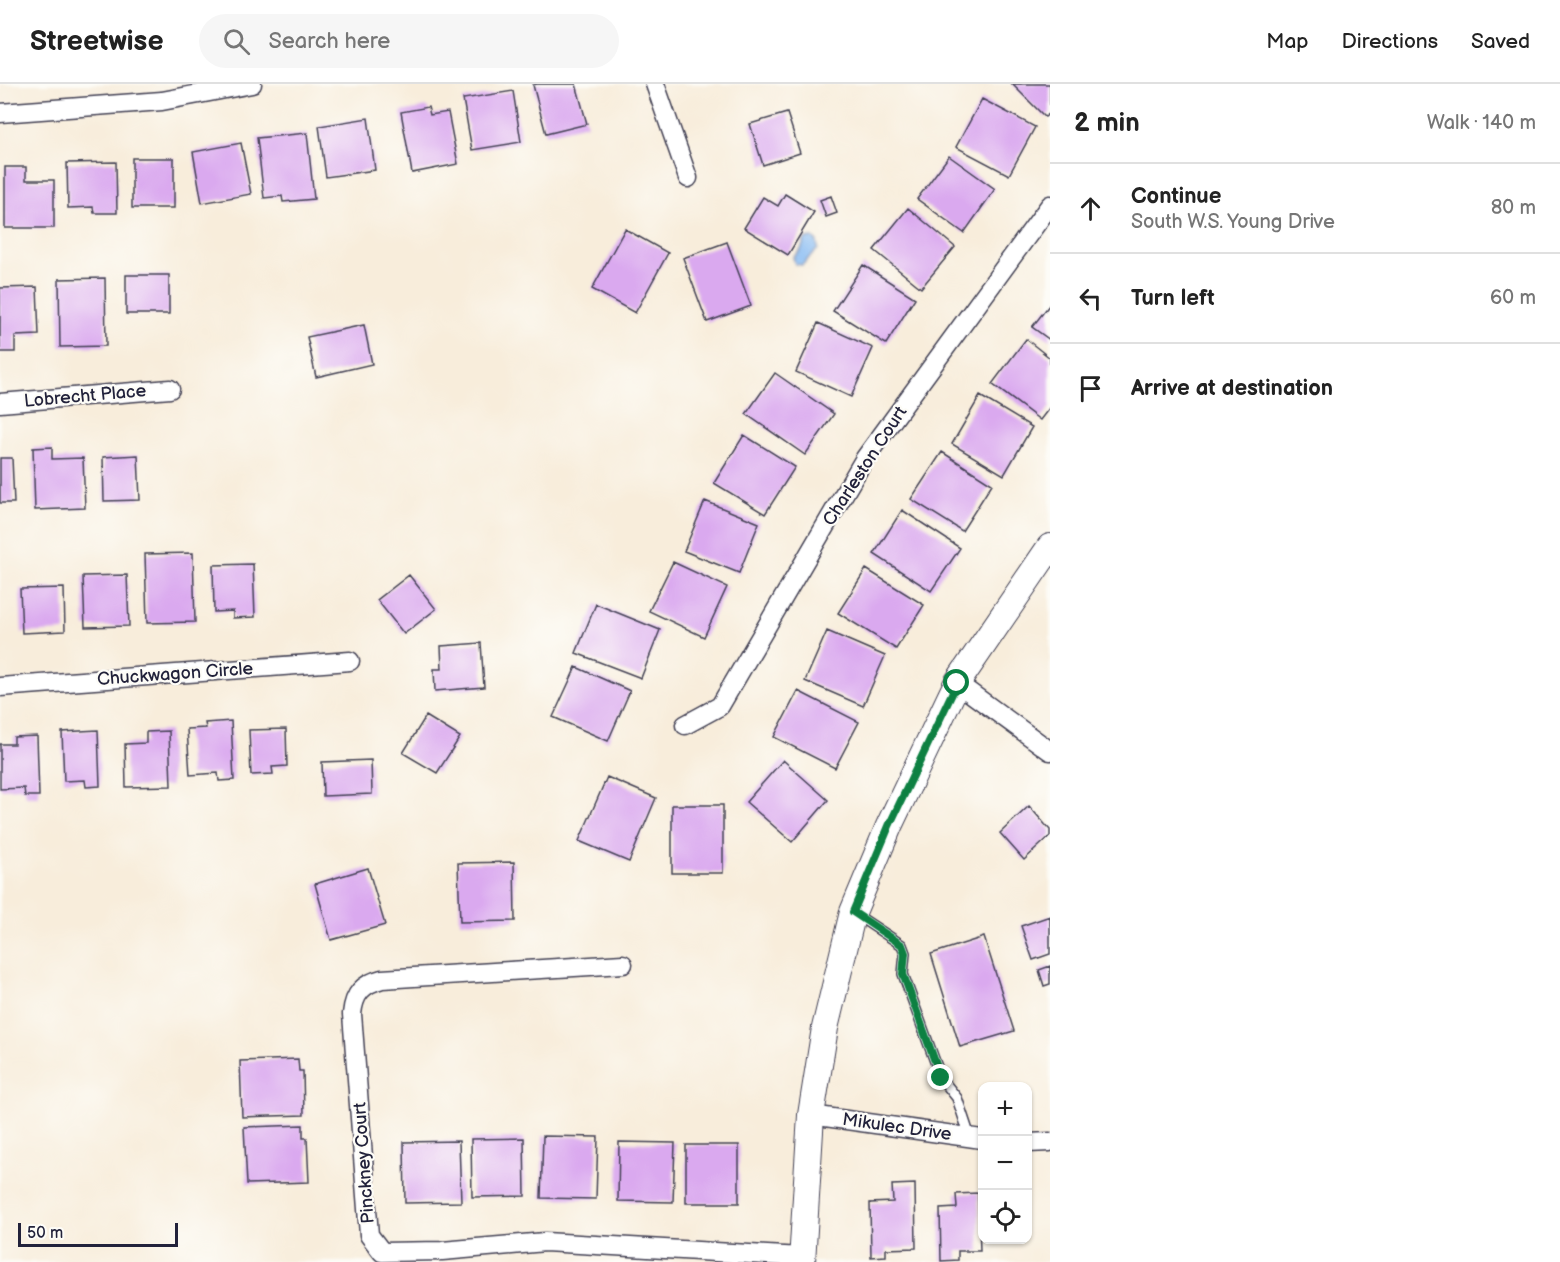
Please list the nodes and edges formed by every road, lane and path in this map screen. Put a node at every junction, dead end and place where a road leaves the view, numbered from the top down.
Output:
1 (252, 84) edge
2 (655, 84) edge
3 (0, 113) edge
4 (688, 178) dead end
5 (1050, 205) edge
6 (170, 389) dead end
7 (0, 403) edge
8 (1050, 546) edge
9 (350, 661) dead end
10 (957, 683) junction
11 (0, 687) edge
12 (685, 725) dead end
13 (1050, 751) edge
14 (853, 912) junction
15 (624, 963) dead end
16 (811, 1115) junction
17 (976, 1138) edge
18 (1050, 1142) edge
19 (1032, 1143) edge
20 (802, 1259) edge

1 - 3 street
2 - 4 street
5 - 12 street, Charleston Court
6 - 7 street, Lobrecht Place
8 - 10 main road
9 - 11 street, Chuckwagon Circle
10 - 13 street
10 - 14 main road
14 - 16 main road
14 - 17 lane
15 - 20 street, Pinckney Court
16 - 17 street, Mikulec Drive
16 - 20 main road
18 - 19 street

